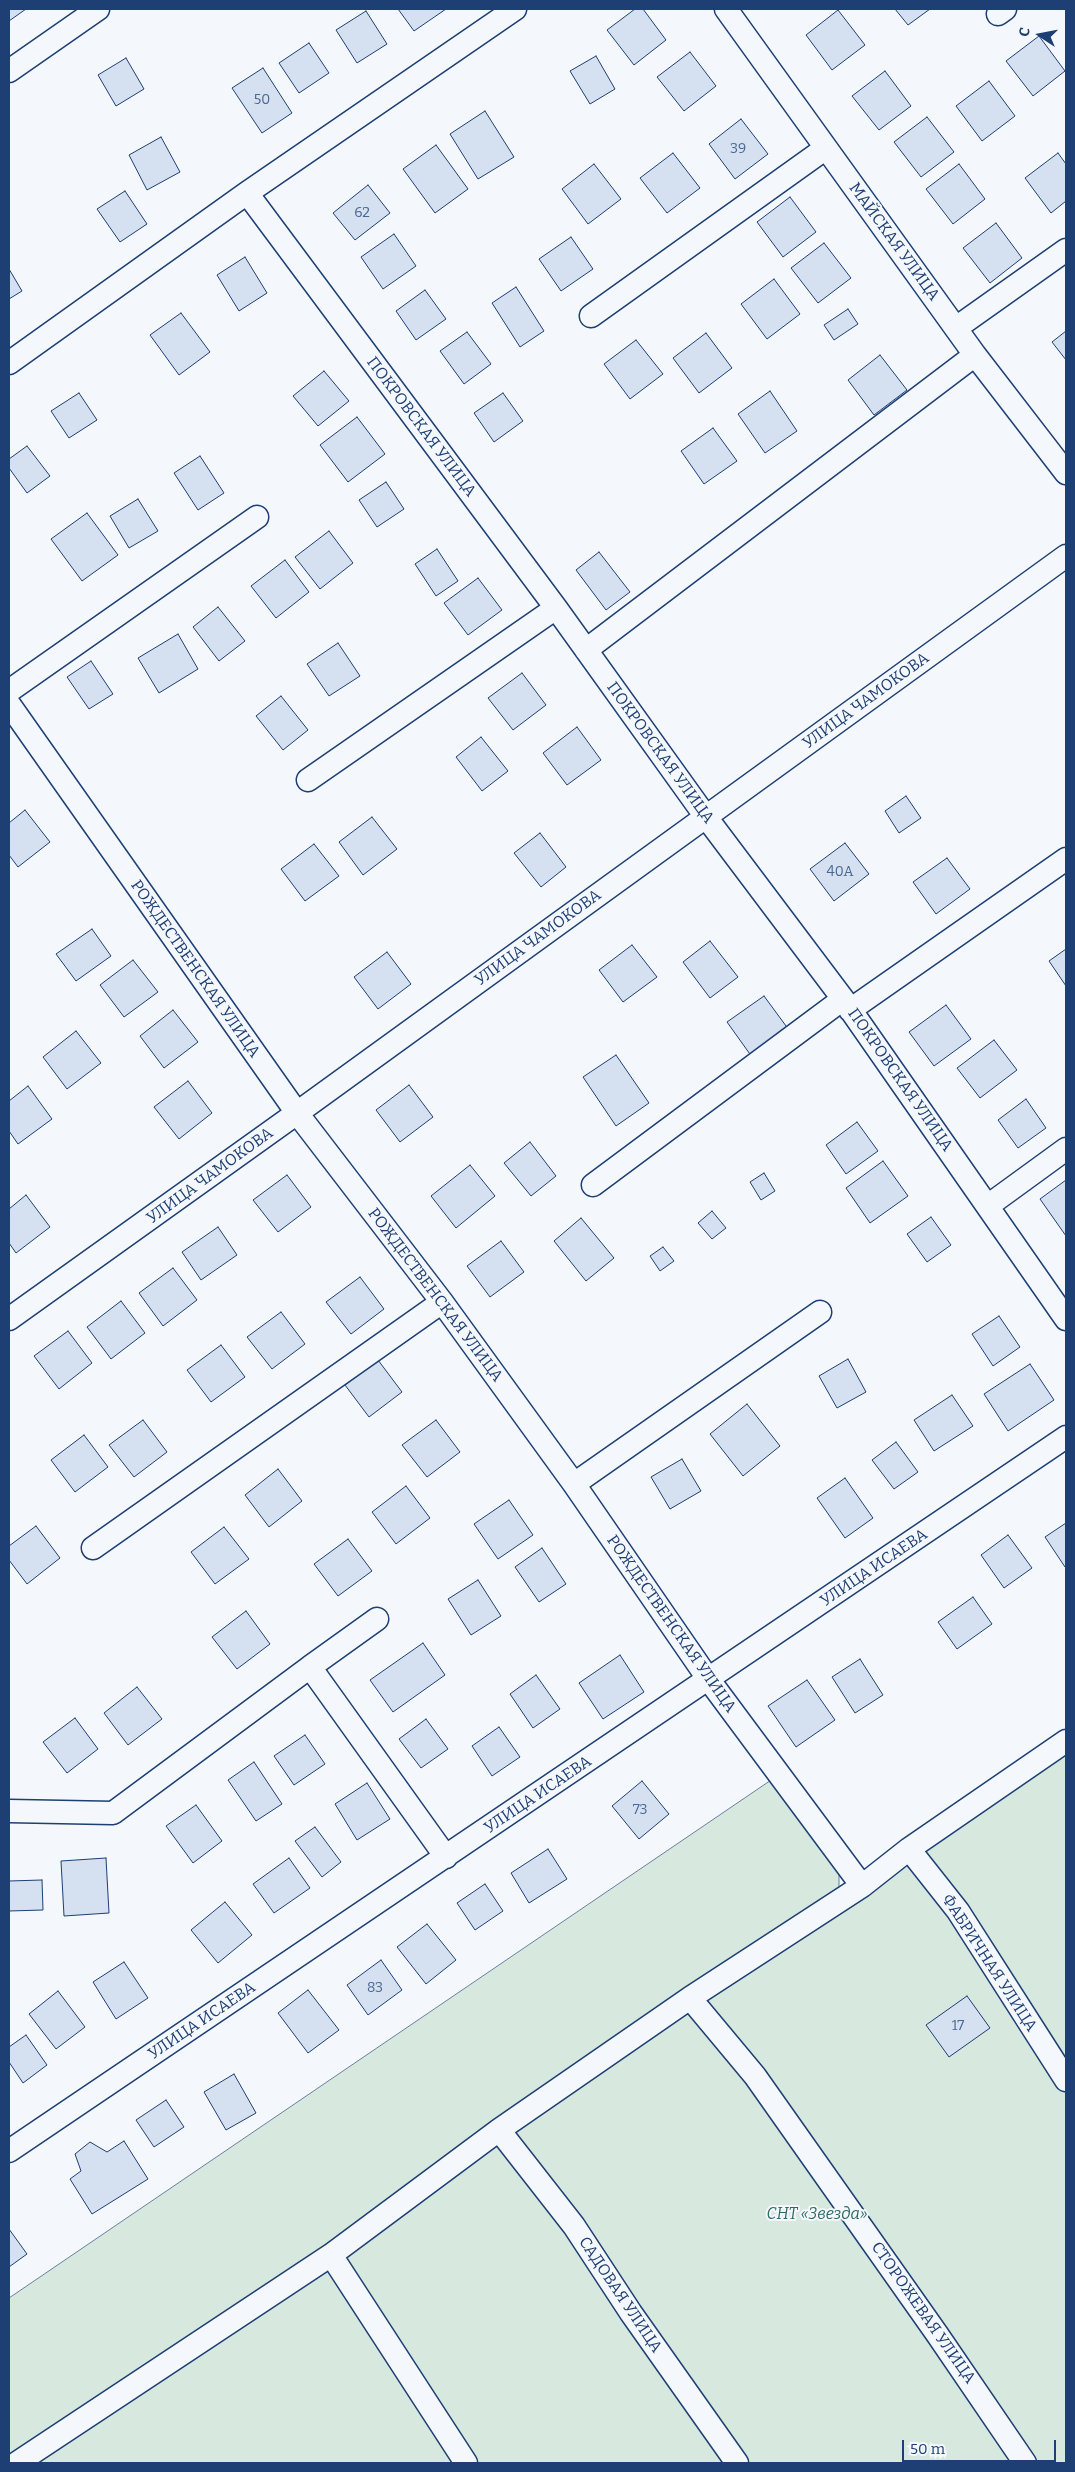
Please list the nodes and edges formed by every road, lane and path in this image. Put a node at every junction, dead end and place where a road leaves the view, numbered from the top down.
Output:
1 (98, 9) edge
2 (515, 9) edge
3 (726, 9) edge
4 (9, 71) edge
5 (826, 148) junction
6 (247, 194) junction
7 (1066, 250) edge
8 (591, 316) dead end
9 (956, 328) junction
10 (975, 355) junction
11 (9, 363) edge
12 (1066, 473) edge
13 (257, 517) dead end
14 (1066, 556) edge
15 (556, 608) junction
16 (586, 650) junction
17 (9, 692) edge
18 (9, 704) edge
19 (308, 780) dead end
20 (706, 817) junction
21 (1066, 859) edge
22 (847, 1004) junction
23 (297, 1113) junction
24 (1066, 1149) edge
25 (593, 1185) dead end
26 (989, 1205) junction
27 (442, 1302) junction
28 (820, 1312) dead end
29 (1066, 1318) edge
30 (9, 1319) edge
31 (1066, 1437) edge
32 (574, 1484) junction
33 (93, 1548) dead end
34 (377, 1619) dead end
35 (310, 1667) junction
36 (709, 1680) junction
37 (1062, 1751) edge
38 (9, 1811) edge
39 (909, 1849) junction
40 (446, 1857) junction
41 (862, 1886) junction
42 (690, 1998) junction
43 (1066, 2080) edge
44 (499, 2130) junction
45 (9, 2151) edge
46 (331, 2255) junction
47 (17, 2463) edge
48 (466, 2463) edge
49 (737, 2463) edge
50 (1026, 2463) edge

1 - 4 street
2 - 6 street
3 - 5 street, МАЙСКАЯ УЛИЦА
5 - 8 street
5 - 9 street, МАЙСКАЯ УЛИЦА
6 - 11 street
6 - 15 street, ПОКРОВСКАЯ УЛИЦА
7 - 9 street
9 - 10 street, МАЙСКАЯ УЛИЦА
10 - 12 street, МАЙСКАЯ УЛИЦА
10 - 16 street
13 - 17 street
14 - 20 street, УЛИЦА ЧАМОКОВА
15 - 16 street, ПОКРОВСКАЯ УЛИЦА
15 - 19 street
16 - 20 street, ПОКРОВСКАЯ УЛИЦА
18 - 23 street, РОЖДЕСТВЕНСКАЯ УЛИЦА
20 - 22 street, ПОКРОВСКАЯ УЛИЦА
20 - 23 street, УЛИЦА ЧАМОКОВА
21 - 22 street
22 - 25 street
22 - 26 street, ПОКРОВСКАЯ УЛИЦА
23 - 27 street, РОЖДЕСТВЕНСКАЯ УЛИЦА
23 - 30 street, УЛИЦА ЧАМОКОВА
24 - 26 street
26 - 29 street, ПОКРОВСКАЯ УЛИЦА
27 - 32 street, РОЖДЕСТВЕНСКАЯ УЛИЦА
27 - 33 street
28 - 32 street
31 - 36 street, УЛИЦА ИСАЕВА
32 - 36 street, РОЖДЕСТВЕНСКАЯ УЛИЦА
34 - 35 street
35 - 38 street
35 - 40 street
36 - 40 street, УЛИЦА ИСАЕВА
36 - 41 street, РОЖДЕСТВЕНСКАЯ УЛИЦА
37 - 39 street
39 - 41 street
39 - 43 street, ФАБРИЧНАЯ УЛИЦА
40 - 45 street, УЛИЦА ИСАЕВА
41 - 42 street
42 - 44 street
42 - 50 street, СТОРОЖЕВАЯ УЛИЦА
44 - 46 street
44 - 49 street, САДОВАЯ УЛИЦА
46 - 47 street
46 - 48 street

